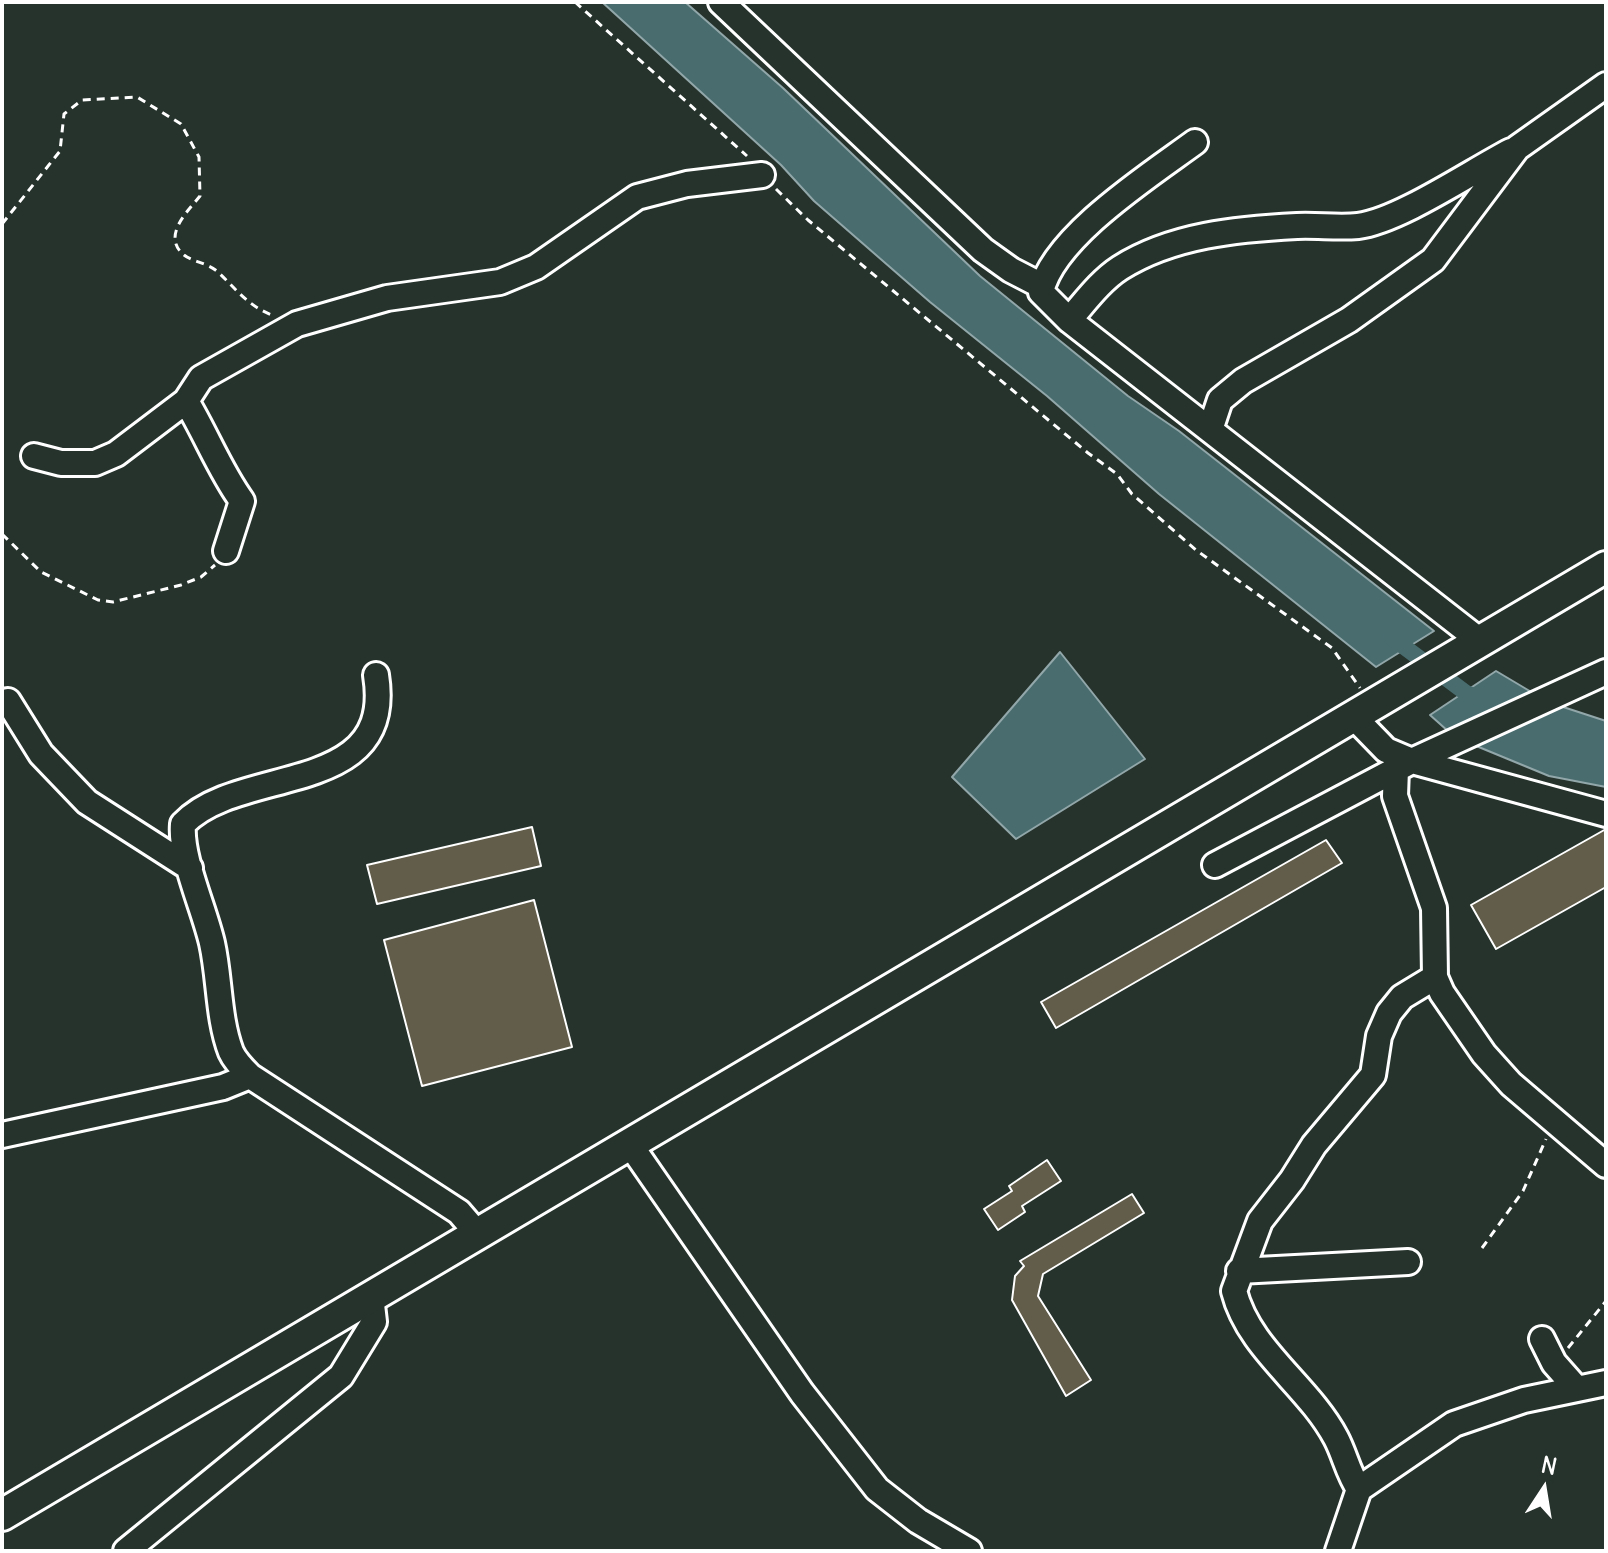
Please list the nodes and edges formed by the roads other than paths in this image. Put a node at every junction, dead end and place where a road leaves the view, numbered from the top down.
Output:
1 (721, 2) edge
2 (1606, 85) edge
3 (1195, 142) dead end
4 (1517, 148) junction
5 (762, 175) road end
6 (1042, 286) junction
7 (1069, 320) junction
8 (186, 401) junction
9 (1210, 430) junction
10 (34, 456) dead end
11 (226, 551) road end
12 (1606, 567) edge
13 (1479, 640) junction
14 (1606, 672) edge
15 (376, 675) dead end
16 (8, 701) dead end
17 (1361, 710) junction
18 (1404, 765) junction
19 (1599, 810) edge
20 (1215, 865) dead end
21 (190, 868) junction
22 (1435, 977) junction
23 (250, 1076) junction
24 (2, 1135) edge
25 (629, 1143) junction
26 (1606, 1165) edge
27 (477, 1233) junction
28 (1408, 1262) dead end
29 (1239, 1271) junction
30 (371, 1296) junction
31 (1542, 1339) dead end
32 (1606, 1383) edge
33 (1577, 1389) junction
34 (1359, 1489) junction
35 (2, 1515) edge
36 (126, 1551) edge
37 (969, 1551) edge
38 (1338, 1551) edge

1 - 6 street
2 - 4 street
3 - 6 street
4 - 7 street
4 - 9 street
5 - 8 street
6 - 7 street
7 - 9 street
8 - 10 street
8 - 11 street
9 - 13 street
12 - 13 main road
13 - 17 main road
14 - 18 street
15 - 21 street
16 - 21 street
17 - 18 street
17 - 25 main road
18 - 19 street
18 - 20 street
18 - 22 street
21 - 23 street
22 - 26 street
22 - 29 street
23 - 24 street
23 - 27 street
25 - 27 main road
25 - 37 street
27 - 30 main road
28 - 29 street
29 - 34 street
30 - 35 main road
30 - 36 street
31 - 33 street
32 - 33 street
33 - 34 street
34 - 38 street

